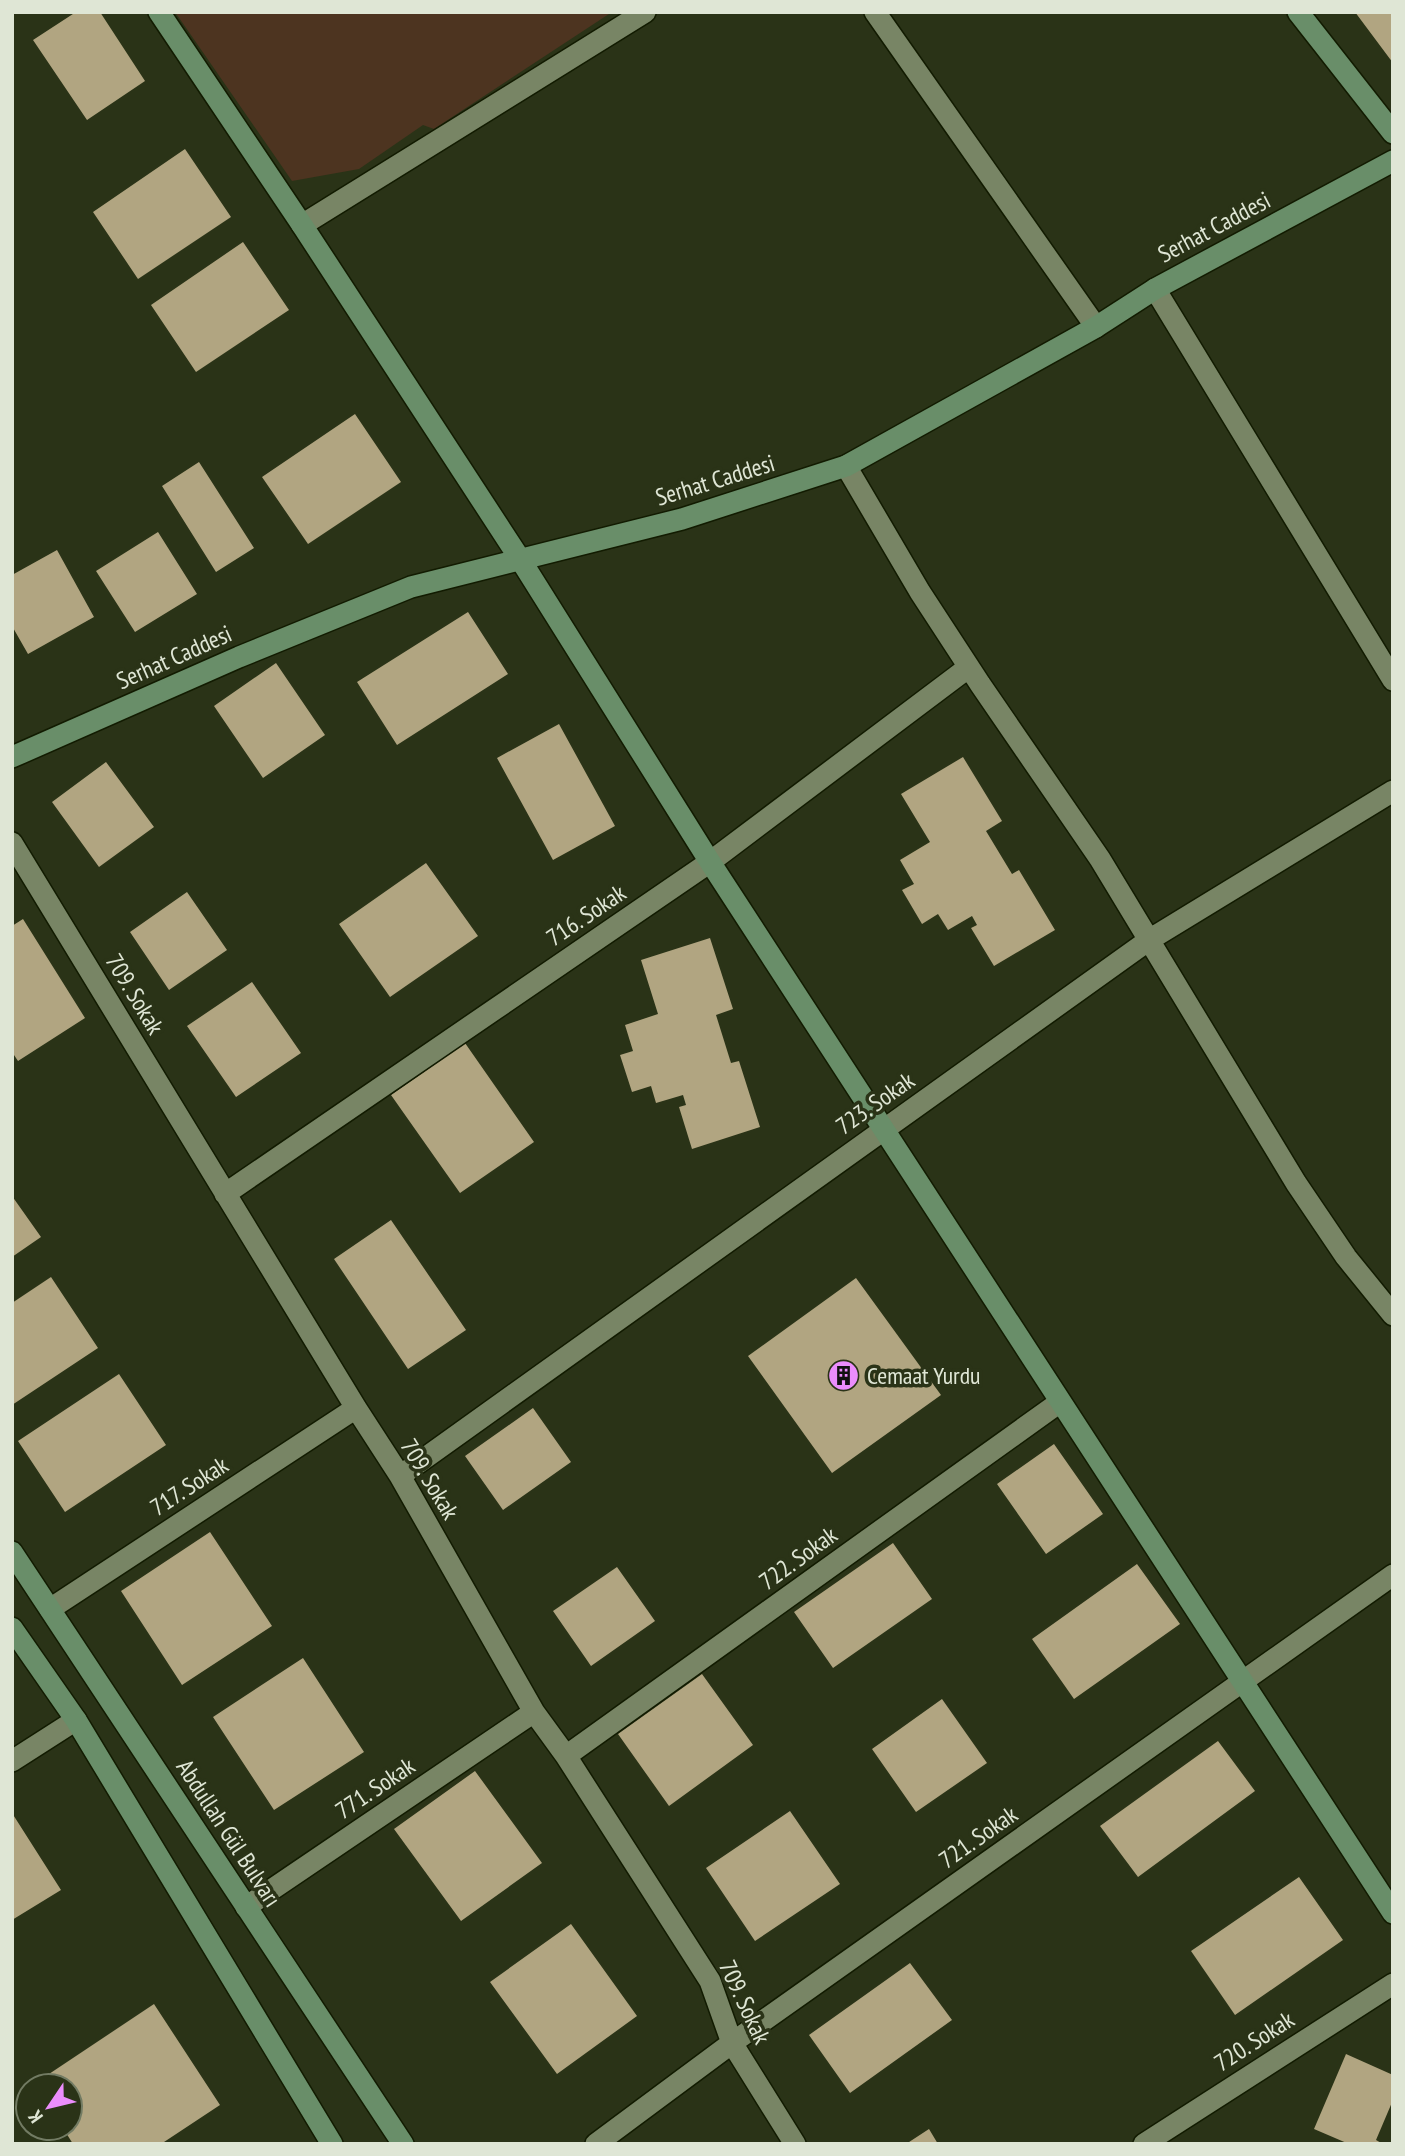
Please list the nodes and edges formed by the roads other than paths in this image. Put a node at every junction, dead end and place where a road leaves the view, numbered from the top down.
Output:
1 (159, 12) edge
2 (645, 12) edge
3 (875, 12) edge
4 (1297, 12) edge
5 (1393, 133) edge
6 (1393, 161) edge
7 (302, 225) junction
8 (1155, 289) junction
9 (1096, 327) junction
10 (846, 466) junction
11 (520, 559) junction
12 (969, 667) junction
13 (1393, 680) edge
14 (12, 757) edge
15 (1393, 791) edge
16 (12, 843) edge
17 (710, 862) junction
18 (1149, 940) junction
19 (883, 1128) junction
20 (225, 1194) junction
21 (1393, 1315) edge
22 (1060, 1402) junction
23 (356, 1408) junction
24 (400, 1476) junction
25 (12, 1552) edge
26 (1393, 1575) edge
27 (50, 1609) junction
28 (12, 1628) edge
29 (1242, 1683) junction
30 (534, 1712) junction
31 (76, 1720) junction
32 (566, 1756) junction
33 (12, 1761) edge
34 (246, 1907) junction
35 (1393, 1913) edge
36 (1393, 1984) edge
37 (732, 2043) junction
38 (1155, 2140) edge
39 (332, 2144) edge
40 (403, 2144) edge
41 (596, 2144) edge
42 (795, 2144) edge

1 - 7 street
2 - 7 street
3 - 9 street
4 - 5 street
6 - 8 street, Serhat Caddesi
7 - 11 street
8 - 9 street, Serhat Caddesi
8 - 13 street
9 - 10 street, Serhat Caddesi
10 - 11 street, Serhat Caddesi
10 - 12 street
11 - 14 street, Serhat Caddesi
11 - 17 street
12 - 17 street, 716. Sokak
12 - 18 street
15 - 18 street, 723. Sokak
16 - 20 street, 709. Sokak
17 - 19 street
17 - 20 street, 716. Sokak
18 - 19 street, 723. Sokak
18 - 21 street
19 - 22 street
19 - 24 street, 723. Sokak
20 - 23 street, 709. Sokak
22 - 29 street
22 - 32 street, 722. Sokak
23 - 24 street, 709. Sokak
23 - 27 street, 717. Sokak
24 - 30 street, 709. Sokak
25 - 27 street, Abdullah Gül Bulvarı
26 - 29 street, 721. Sokak
27 - 34 street, Abdullah Gül Bulvarı
28 - 31 street
29 - 35 street
29 - 37 street, 721. Sokak
30 - 32 street, 709. Sokak
30 - 34 street, 771. Sokak
31 - 33 street
31 - 39 street
32 - 37 street, 709. Sokak
34 - 40 street, Abdullah Gül Bulvarı
36 - 38 street, 720. Sokak
37 - 41 street, 721. Sokak
37 - 42 street, 709. Sokak

